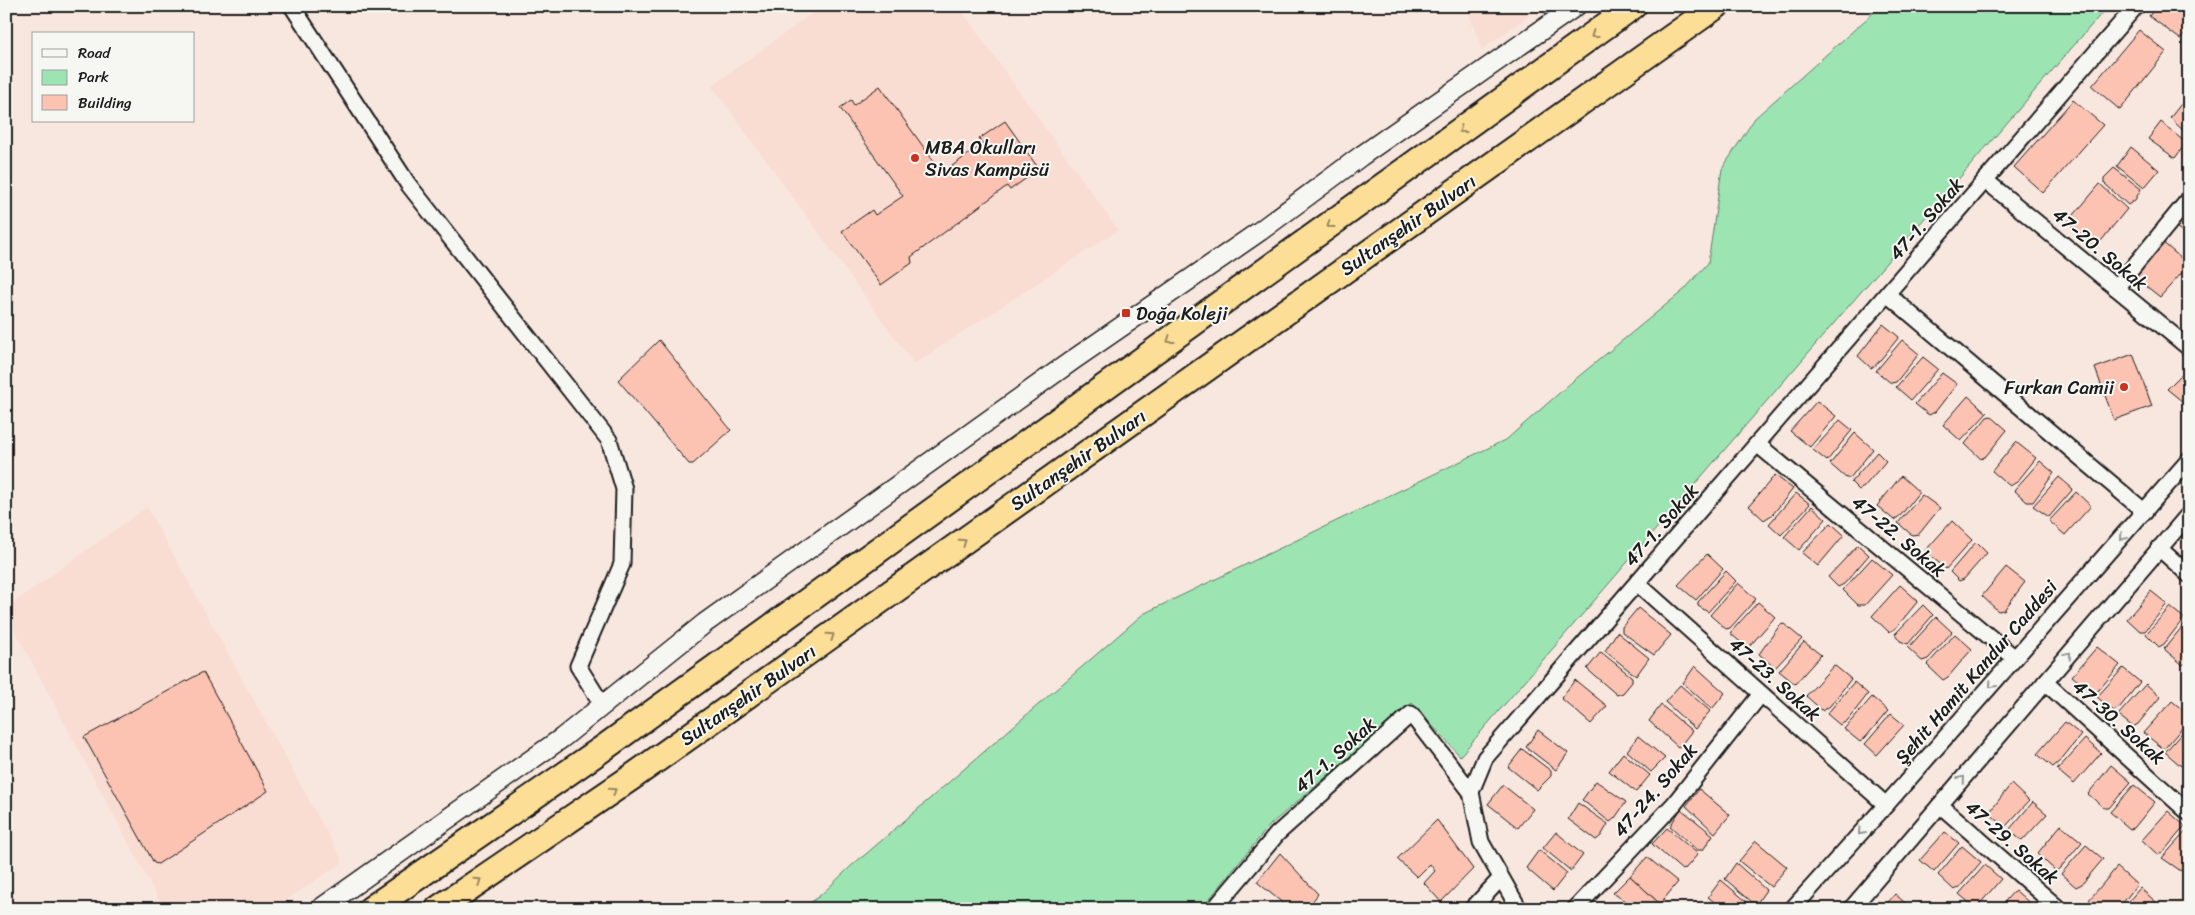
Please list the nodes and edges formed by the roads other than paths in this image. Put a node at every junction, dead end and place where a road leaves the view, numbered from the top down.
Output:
1 (292, 6) edge
2 (1576, 6) edge
3 (1633, 6) edge
4 (1716, 6) edge
5 (2136, 6) edge
6 (1985, 180) junction
7 (2189, 199) edge
8 (2116, 288) junction
9 (1887, 294) junction
10 (2189, 348) edge
11 (1757, 444) junction
12 (2189, 460) edge
13 (2145, 512) junction
14 (2189, 514) edge
15 (2159, 548) junction
16 (2189, 574) edge
17 (1637, 582) junction
18 (2015, 658) junction
19 (2045, 682) junction
20 (1761, 694) junction
21 (603, 706) junction
22 (1471, 792) junction
23 (1886, 805) junction
24 (1940, 805) junction
25 (2189, 813) edge
26 (1501, 878) junction
27 (320, 909) edge
28 (371, 909) edge
29 (438, 909) edge
30 (1214, 909) edge
31 (1472, 909) edge
32 (1519, 909) edge
33 (1575, 909) edge
34 (1792, 909) edge
35 (1851, 909) edge
36 (2059, 909) edge

1 - 21 street
2 - 21 street
3 -> 28 highway
29 -> 4 highway, Sultanşehir Bulvarı
5 - 6 street, 47-1. Sokak
6 - 8 street, 47-20. Sokak
6 - 9 street, 47-1. Sokak
7 - 8 street
8 - 10 street, 47-20. Sokak
9 - 11 street, 47-1. Sokak
9 - 13 street
11 - 17 street, 47-1. Sokak
11 - 18 street, 47-22. Sokak
12 - 13 street, Şehit Hamit Kandur Caddesi
13 -> 18 street, Şehit Hamit Kandur Caddesi
14 - 15 street
15 - 16 street
19 -> 15 street
17 - 20 street, 47-23. Sokak
17 - 22 street, 47-1. Sokak
18 -> 23 street, Şehit Hamit Kandur Caddesi
24 -> 19 street
19 - 25 street, 47-30. Sokak
20 - 23 street, 47-23. Sokak
20 - 33 street, 47-24. Sokak
21 - 27 street
22 - 26 street
22 - 30 street, 47-1. Sokak
23 -> 34 street, Şehit Hamit Kandur Caddesi
24 - 35 street
24 - 36 street, 47-29. Sokak
26 - 31 street
26 - 32 street

